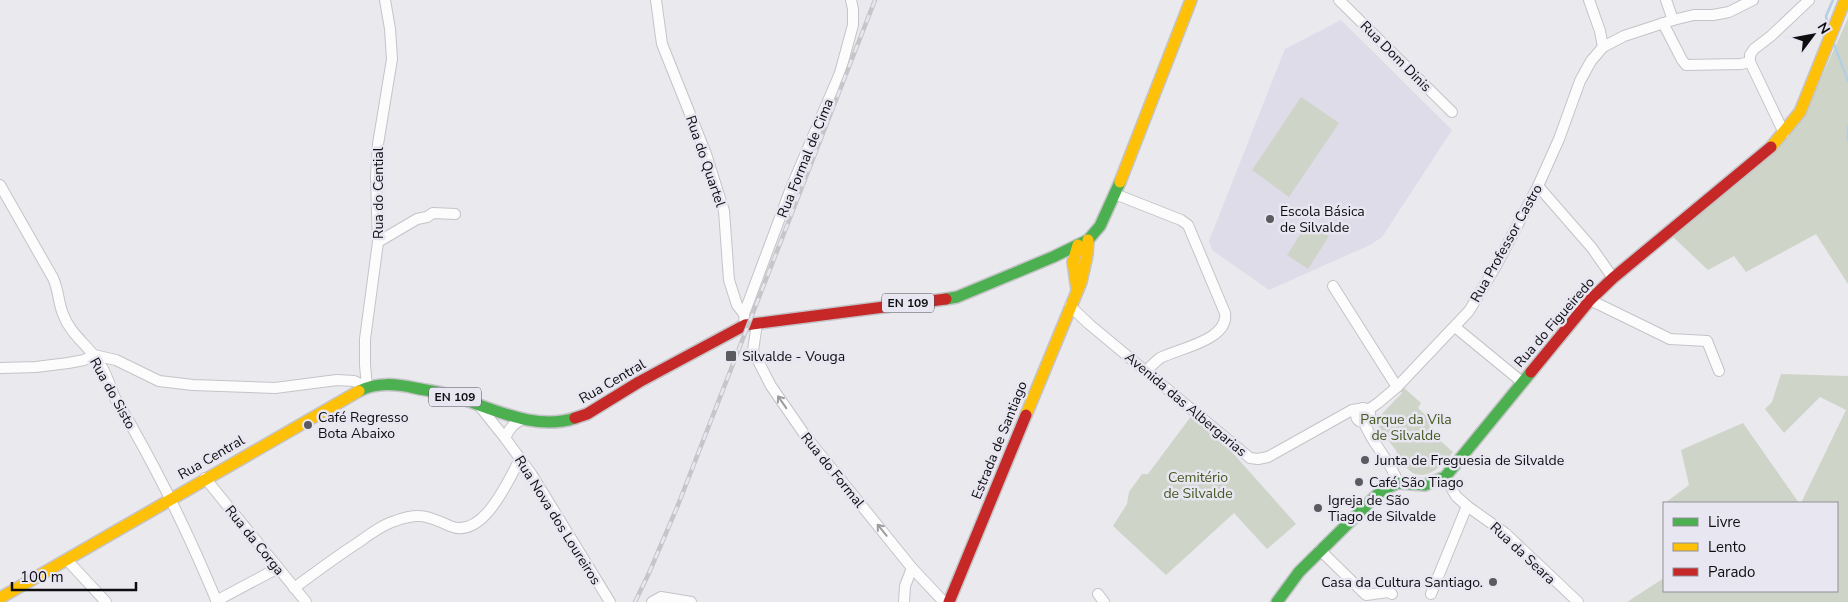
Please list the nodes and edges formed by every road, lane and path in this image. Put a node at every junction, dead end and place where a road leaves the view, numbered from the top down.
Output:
1 (385, 0) edge
2 (656, 0) edge
3 (851, 0) edge
4 (1191, 0) edge
5 (1339, 0) edge
6 (1589, 0) edge
7 (1666, 0) edge
8 (1754, 0) edge
9 (1809, 0) edge
10 (1845, 0) edge
11 (1668, 21) junction
12 (1603, 47) junction
13 (1750, 62) junction
14 (1452, 112) dead end
15 (1784, 133) junction
16 (0, 184) edge
17 (1538, 186) junction
18 (1115, 194) junction
19 (455, 214) dead end
20 (378, 242) junction
21 (1072, 251) junction
22 (1613, 278) junction
23 (1333, 286) dead end
24 (1590, 300) junction
25 (1070, 306) junction
26 (744, 319) junction
27 (757, 323) junction
28 (1455, 327) junction
29 (94, 355) junction
30 (0, 368) edge
31 (1146, 371) junction
32 (1719, 371) dead end
33 (1522, 382) junction
34 (367, 387) junction
35 (1397, 387) junction
36 (478, 405) junction
37 (1362, 415) junction
38 (524, 419) junction
39 (505, 438) junction
40 (520, 459) junction
41 (205, 478) junction
42 (1445, 478) junction
43 (1398, 483) junction
44 (169, 499) junction
45 (1467, 506) junction
46 (1320, 550) junction
47 (66, 560) junction
48 (278, 568) junction
49 (912, 568) junction
50 (294, 588) junction
51 (1392, 594) dead end
52 (1431, 594) dead end
53 (0, 598) edge
54 (1363, 598) edge
55 (106, 602) edge
56 (217, 602) edge
57 (306, 602) edge
58 (610, 602) edge
59 (652, 602) edge
60 (691, 602) edge
61 (904, 602) edge
62 (944, 602) edge
63 (949, 602) edge
64 (1277, 602) edge
65 (1578, 602) edge

1 - 20 street, Rua do Cential
2 - 26 street, Rua do Quartel
3 - 26 street, Rua Formal de Cima
4 - 18 main road
5 - 14 street, Rua Dom Dinis
6 - 12 street
7 - 11 street
8 - 11 street
9 - 13 street
10 - 15 main road, Rua do Figueiredo
11 - 12 street
11 - 13 street
12 - 17 street, Rua Professor Castro
13 - 15 street
15 - 22 main road, Rua do Figueiredo
16 - 29 street, Rua do Sisto
17 - 22 street
17 - 28 street, Rua Professor Castro
18 - 21 main road
18 - 31 street
19 - 20 street
20 - 34 street, Rua do Cential
21 - 25 main road, Estrada de Santiago
21 - 27 main road, Rua Central / EN 109
22 - 24 main road, Rua do Figueiredo
23 - 35 street
24 - 32 street
24 - 33 main road, Rua do Figueiredo
25 - 31 street, Avenida das Albergarias
25 - 63 main road, Estrada de Santiago
26 - 27 main road, Rua Central / EN 109
26 - 38 main road, Rua Central / EN 109
49 -> 27 street, Rua do Formal
28 - 33 street
28 - 35 street, Rua Professor Castro
29 - 30 street
29 - 34 street
29 - 44 street, Rua do Sisto
31 - 37 street, Avenida das Albergarias
33 - 42 main road, Rua do Figueiredo
34 - 36 main road, Rua Central / EN 109
34 - 41 main road, Rua Central / EN 109
35 - 37 street, Rua Professor Castro
36 - 38 main road, Rua Central / EN 109
36 - 39 street, Rua Nova dos Loureiros
37 - 43 street
38 - 39 street
39 - 40 street, Rua Nova dos Loureiros
40 - 50 street
40 - 58 street, Rua Nova dos Loureiros
41 - 44 main road, Rua Central / EN 109
41 - 48 street, Rua da Corga
42 - 43 main road
42 - 45 street, Rua da Seara
43 - 46 main road
44 - 47 main road, EN 109
44 - 56 street, Rua do Sisto
45 - 52 street
45 - 65 street, Rua da Seara
46 - 54 street
46 - 64 main road
47 - 53 main road, EN 109
47 - 55 street
48 - 50 street, Rua da Corga
48 - 56 street
49 - 61 street
49 - 62 street, Rua do Formal
50 - 57 street, Rua da Corga
51 - 54 street
59 - 60 street

